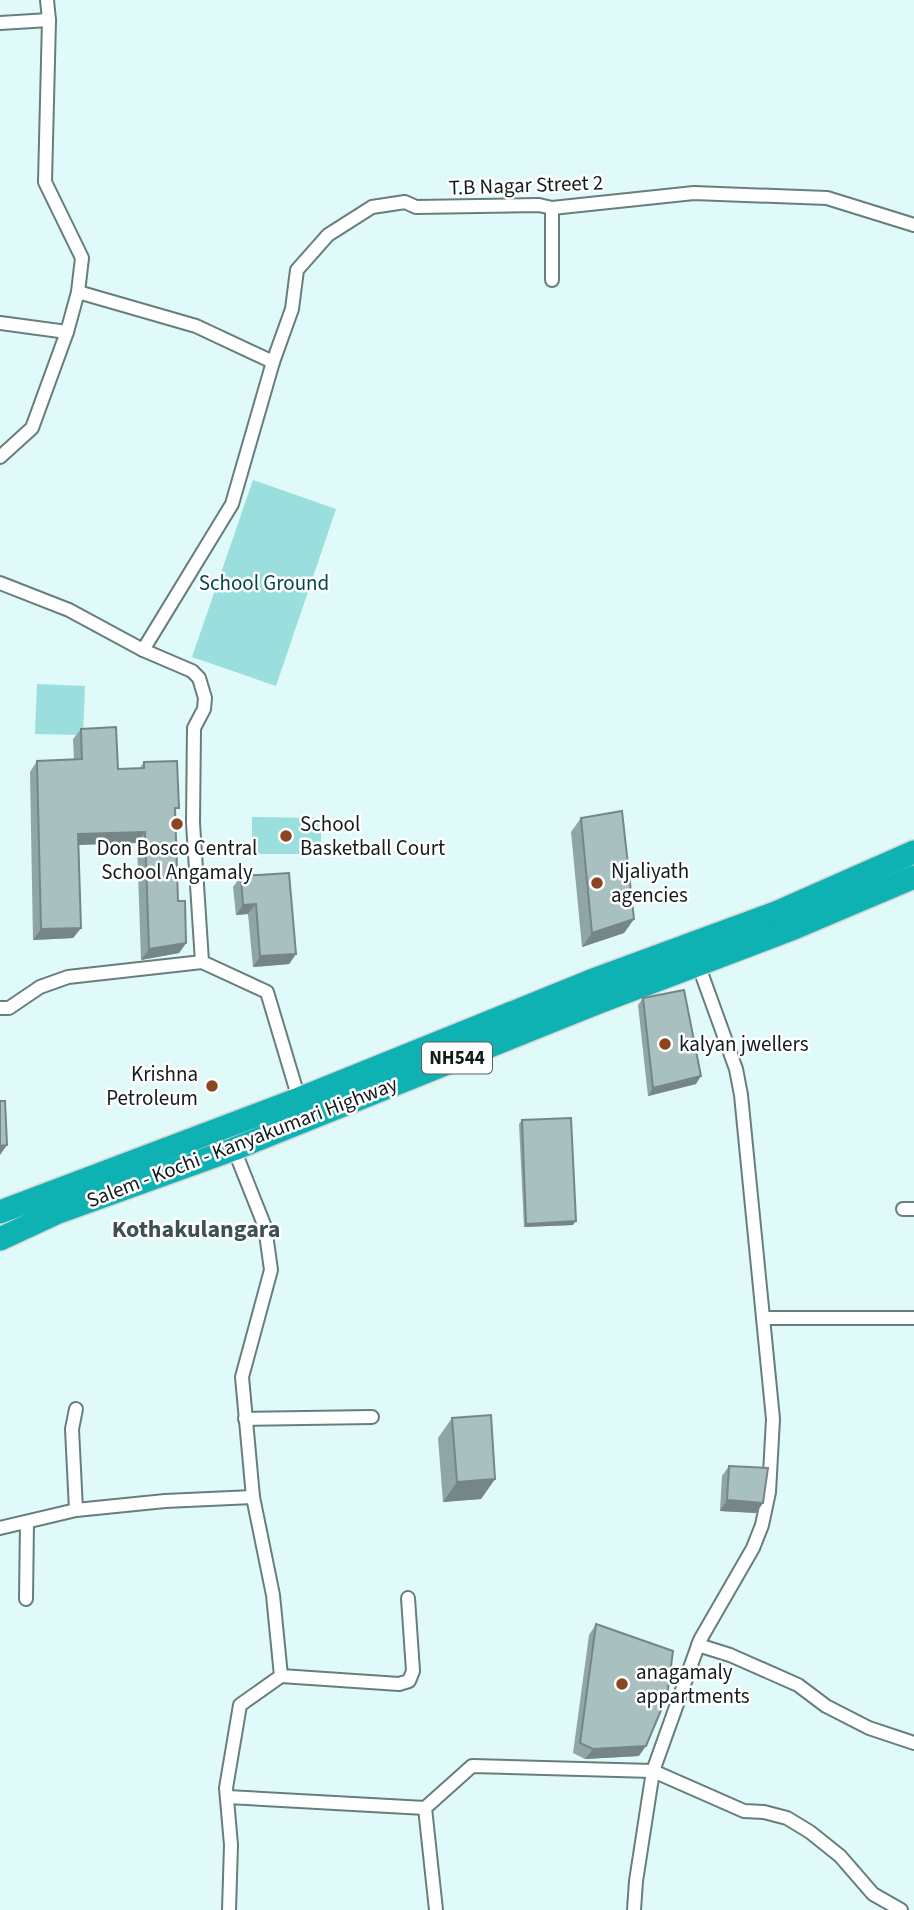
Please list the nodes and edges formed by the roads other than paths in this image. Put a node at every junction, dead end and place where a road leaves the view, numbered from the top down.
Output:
1 (47, 0) edge
2 (49, 20) junction
3 (0, 23) edge
4 (552, 208) junction
5 (914, 225) edge
6 (552, 280) dead end
7 (78, 292) junction
8 (0, 323) edge
9 (67, 332) junction
10 (273, 362) junction
11 (0, 457) edge
12 (0, 583) edge
13 (143, 650) junction
14 (914, 852) edge
15 (914, 877) edge
16 (202, 962) junction
17 (698, 964) junction
18 (0, 1007) edge
19 (299, 1099) junction
20 (234, 1149) junction
21 (0, 1212) edge
22 (0, 1239) edge
23 (763, 1318) junction
24 (914, 1318) edge
25 (76, 1409) dead end
26 (372, 1417) dead end
27 (245, 1419) junction
28 (253, 1497) junction
29 (76, 1510) junction
30 (27, 1522) junction
31 (0, 1528) edge
32 (408, 1598) dead end
33 (26, 1599) dead end
34 (698, 1645) junction
35 (281, 1676) junction
36 (914, 1743) edge
37 (653, 1771) junction
38 (227, 1797) junction
39 (425, 1808) junction
40 (229, 1910) edge
41 (436, 1910) edge
42 (634, 1910) edge
43 (901, 1910) edge

1 - 2 street
2 - 3 street
2 - 7 street
4 - 5 street, T.B Nagar Street 2
4 - 6 street
4 - 10 street, T.B Nagar Street 2
7 - 9 street
7 - 10 street
8 - 9 street
9 - 11 street
10 - 13 street, T.B Nagar Street 2
12 - 13 street
13 - 16 street
14 - 19 highway, Salem - Kochi - Kanyakumari Highway / NH544
15 - 17 highway, Salem - Kochi - Kanyakumari Highway / NH544
16 - 18 street
16 - 19 street
17 - 20 highway, Salem - Kochi - Kanyakumari Highway / NH544
17 - 23 street
19 - 21 highway, Salem - Kochi - Kanyakumari Highway / NH544
20 - 22 highway, Salem - Kochi - Kanyakumari Highway / NH544
20 - 27 street
23 - 24 street
23 - 34 street
25 - 29 street
26 - 27 street
27 - 28 street
28 - 29 street
28 - 35 street
29 - 30 street
30 - 31 street
30 - 33 street
32 - 35 street
34 - 36 street
34 - 37 street
35 - 38 street
37 - 39 street
37 - 42 street
37 - 43 street
38 - 39 street
38 - 40 street
39 - 41 street

